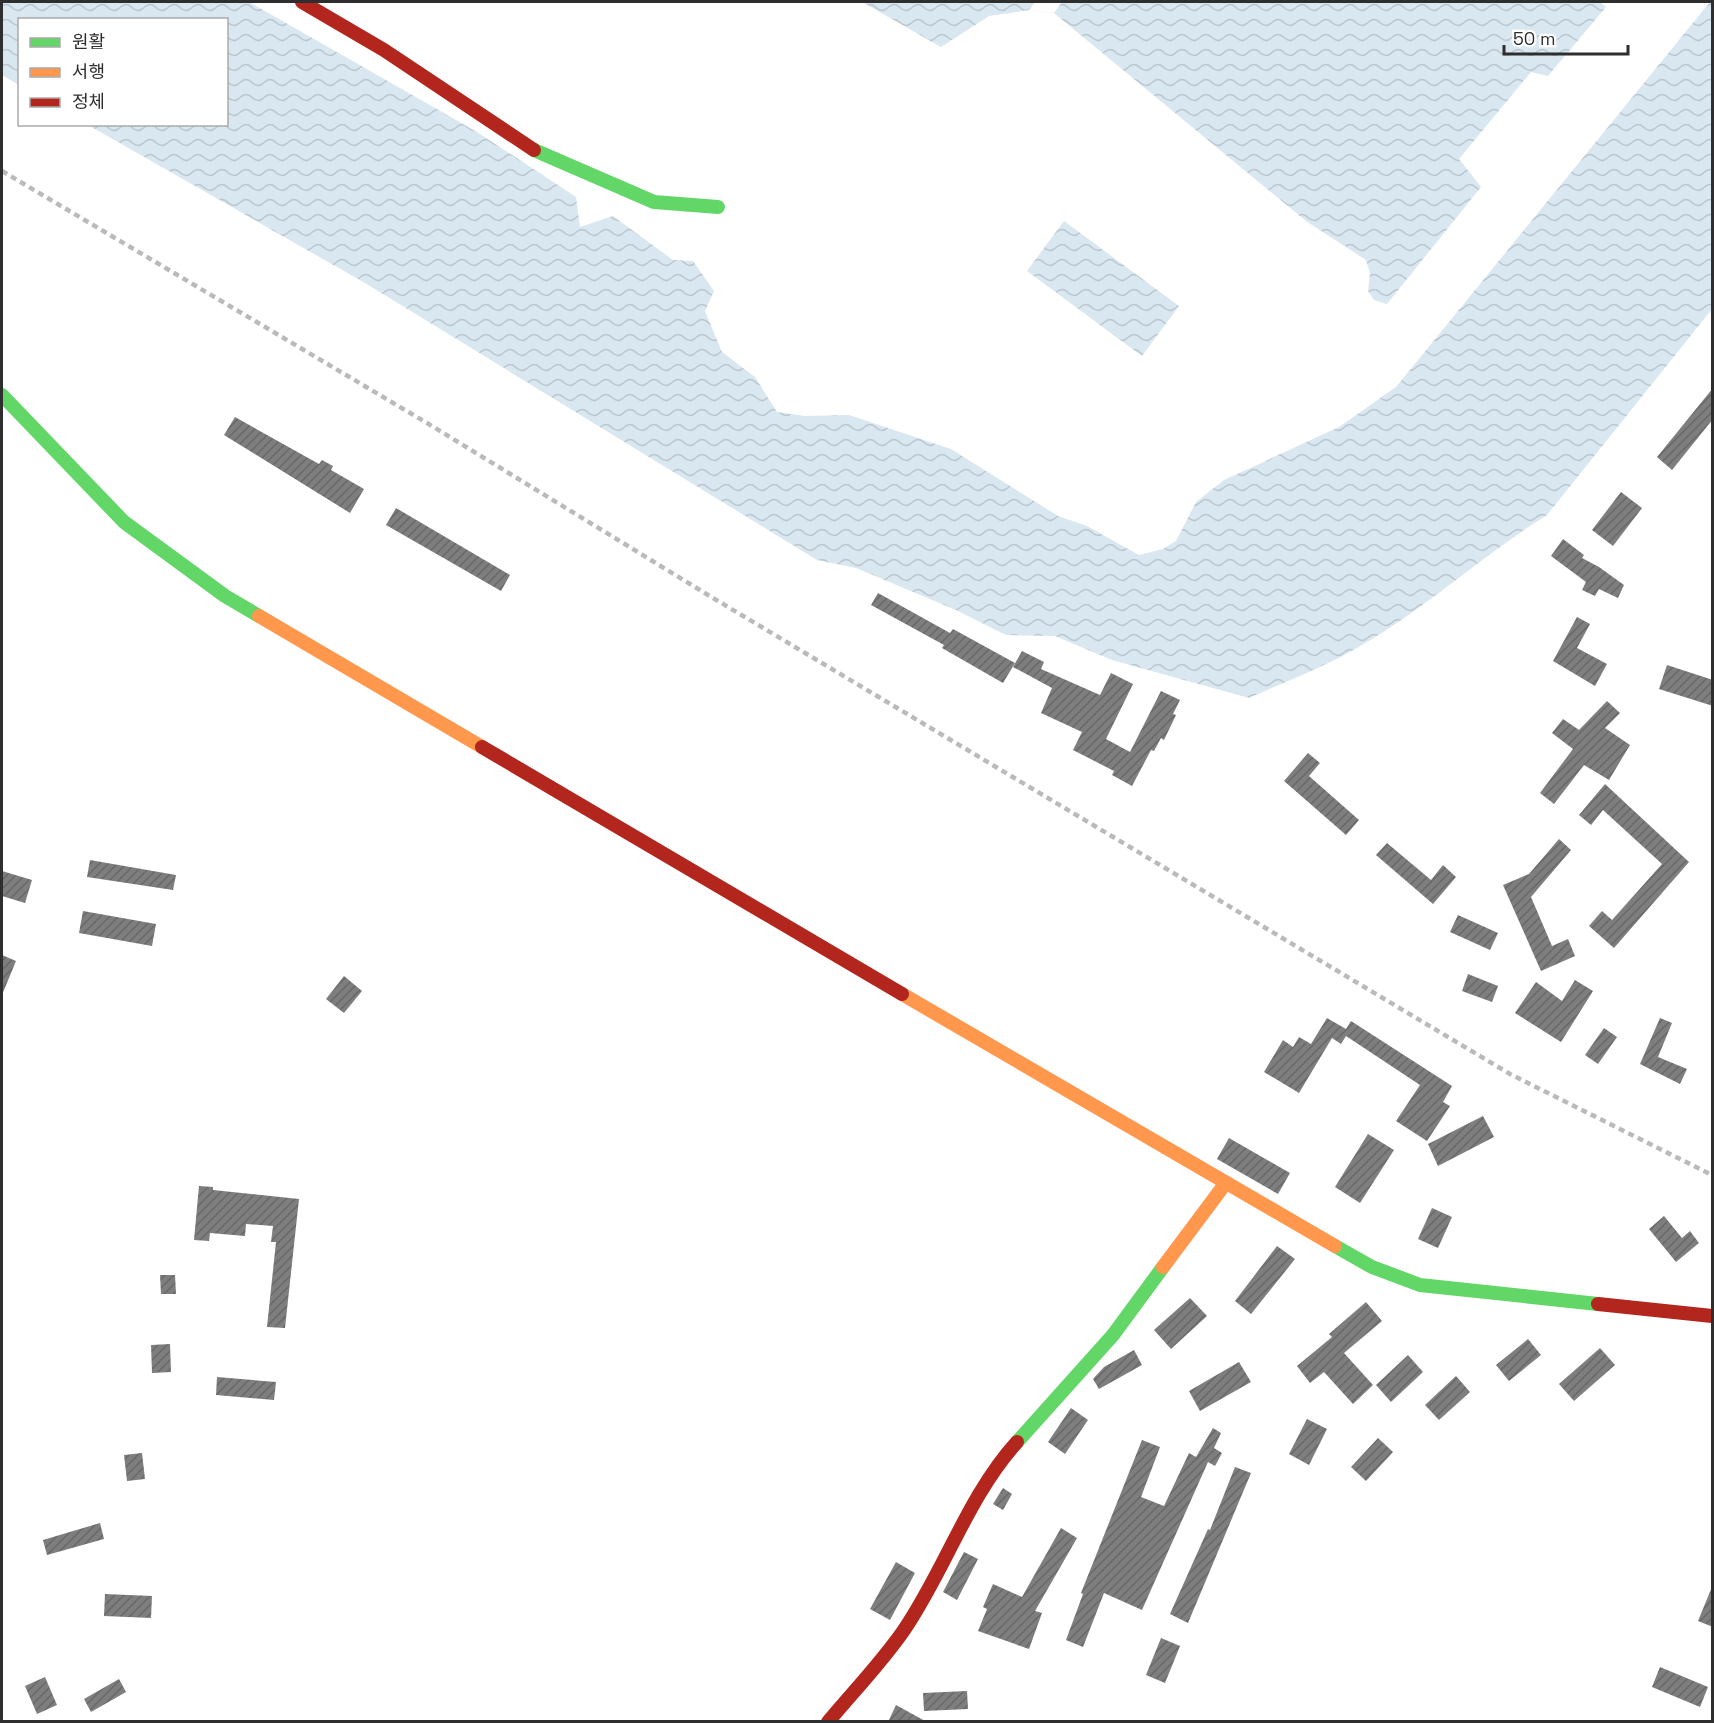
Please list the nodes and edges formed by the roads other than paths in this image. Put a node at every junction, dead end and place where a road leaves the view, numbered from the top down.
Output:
1 (302, 2) edge
2 (718, 207) dead end
3 (2, 395) edge
4 (1225, 1184) junction
5 (1713, 1316) edge
6 (828, 1722) edge

1 - 2 main road
3 - 4 main road
4 - 5 main road
4 - 6 main road

